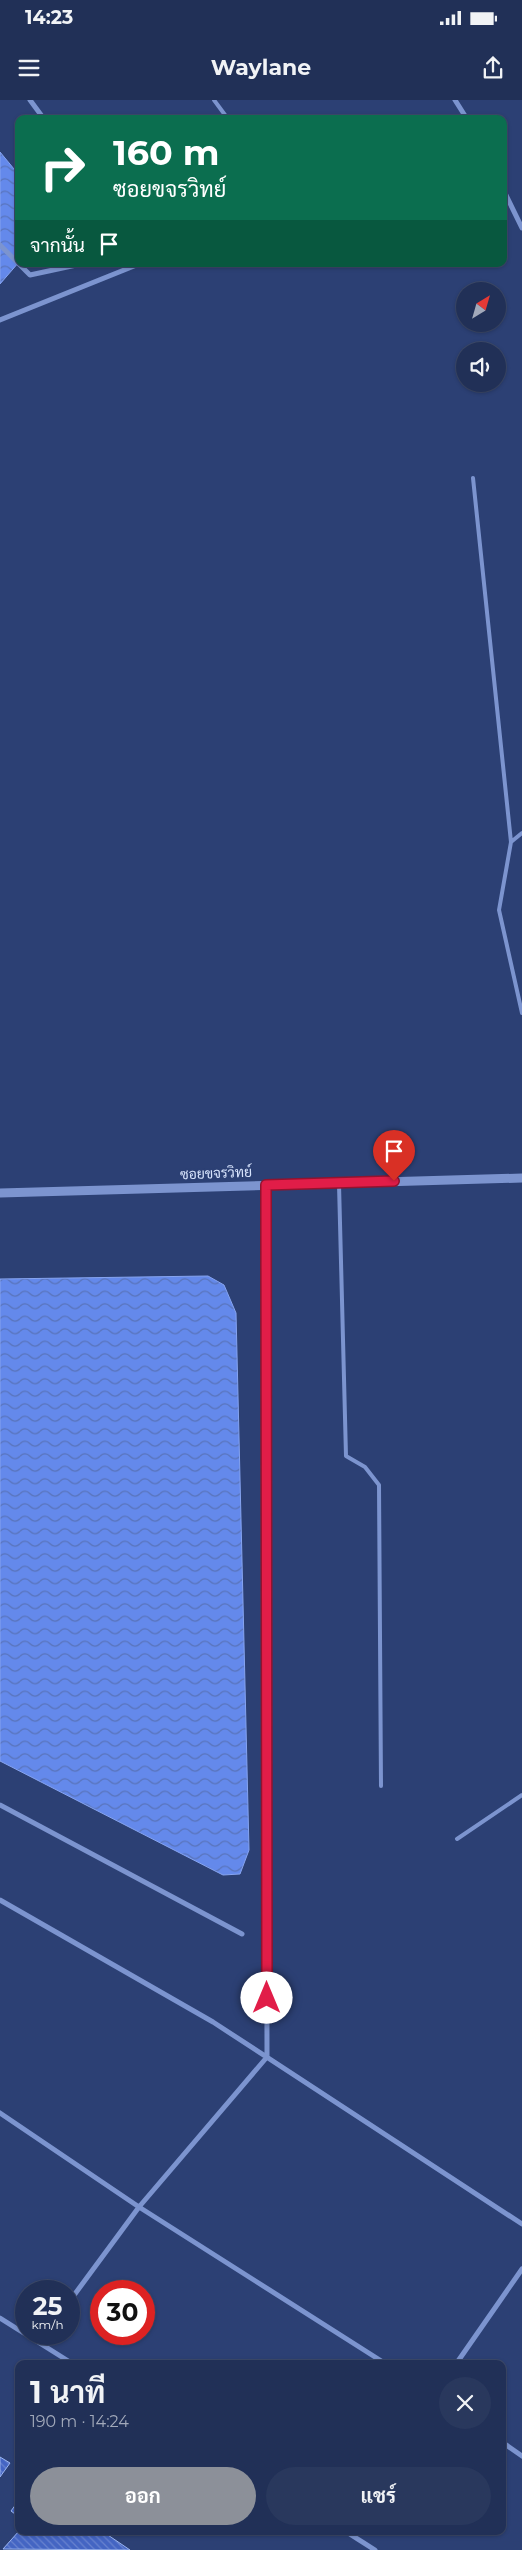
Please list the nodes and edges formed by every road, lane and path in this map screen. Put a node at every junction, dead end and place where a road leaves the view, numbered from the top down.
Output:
1 (30, 100) edge
2 (214, 100) edge
3 (455, 100) edge
4 (41, 115) edge
5 (225, 115) edge
6 (464, 115) edge
7 (507, 196) edge
8 (522, 228) edge
9 (0, 245) edge
10 (15, 260) edge
11 (22, 267) edge
12 (67, 267) edge
13 (132, 267) edge
14 (0, 320) edge
15 (473, 478) dead end
16 (522, 833) edge
17 (511, 842) junction
18 (522, 1013) edge
19 (522, 1178) edge
20 (339, 1182) junction
21 (266, 1185) junction
22 (0, 1194) edge
23 (381, 1786) dead end
24 (522, 1795) edge
25 (0, 1805) edge
26 (457, 1839) dead end
27 (0, 1900) edge
28 (242, 1934) dead end
29 (267, 2057) junction
30 (0, 2113) edge
31 (139, 2207) junction
32 (522, 2224) edge
33 (522, 2269) edge
34 (80, 2287) edge
35 (0, 2318) edge
36 (15, 2327) edge
37 (44, 2345) edge
38 (68, 2360) edge
39 (380, 2360) edge
40 (459, 2360) edge
41 (506, 2445) edge
42 (522, 2456) edge
43 (351, 2535) edge
44 (375, 2550) edge

1 - 4 street
2 - 5 lane
3 - 6 street
7 - 8 street
9 - 10 street
11 - 12 street
13 - 14 street
15 - 17 lane
16 - 17 lane
17 - 18 lane
19 - 20 street, ซอยขจรวิทย์
20 - 21 street, ซอยขจรวิทย์
20 - 23 lane
21 - 22 street, ซอยขจรวิทย์
21 - 29 street
24 - 26 lane
25 - 28 street
27 - 29 street
29 - 31 street
29 - 32 street
30 - 31 street
31 - 34 street
31 - 39 street
33 - 40 street
35 - 36 street
37 - 38 street
41 - 42 street
43 - 44 street

